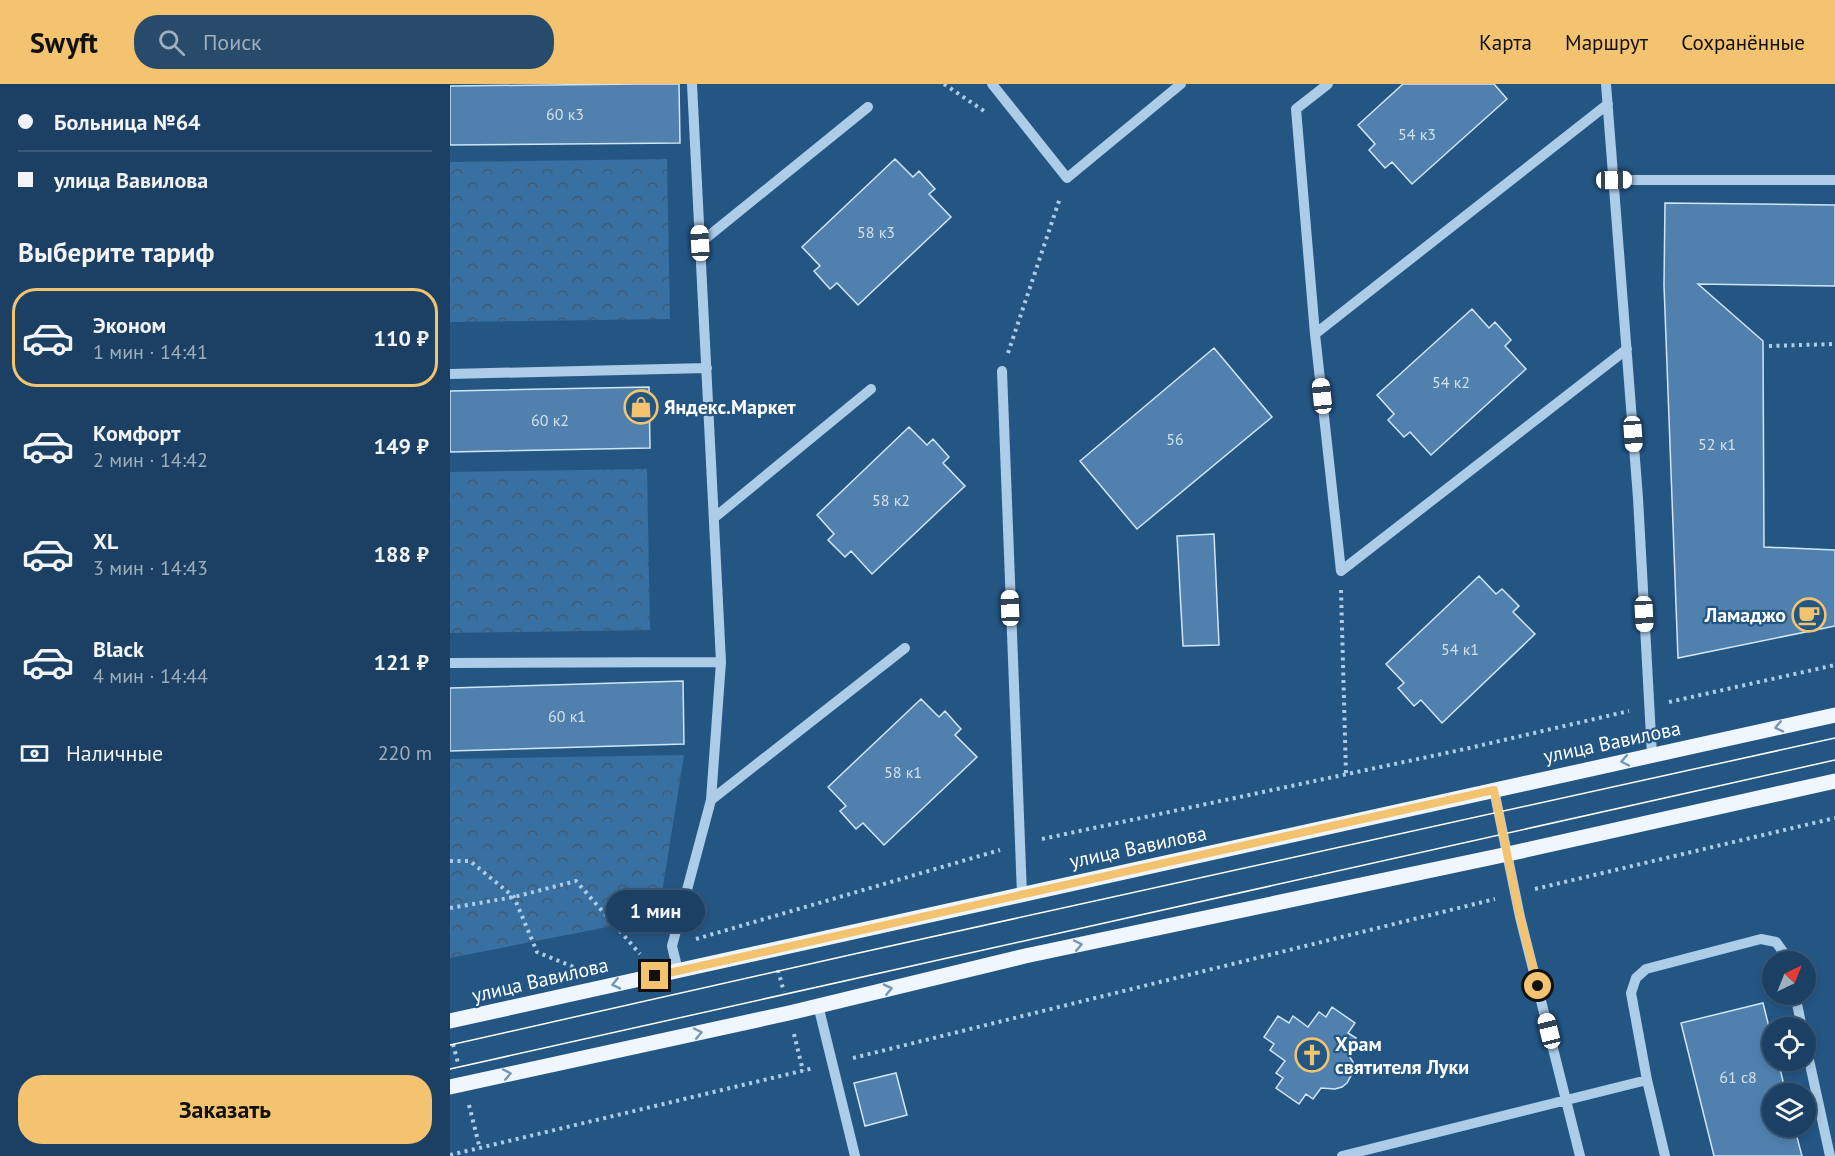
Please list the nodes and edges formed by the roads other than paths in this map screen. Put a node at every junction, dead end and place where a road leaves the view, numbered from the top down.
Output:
1 (692, 84) edge
2 (992, 84) edge
3 (1181, 84) edge
4 (1328, 84) edge
5 (1606, 84) edge
6 (1608, 104) junction
7 (868, 107) dead end
8 (1614, 180) junction
9 (1835, 180) edge
10 (700, 243) junction
11 (1315, 334) junction
12 (1627, 349) junction
13 (707, 368) junction
14 (1002, 371) road end
15 (450, 374) edge
16 (871, 389) dead end
17 (714, 518) junction
18 (905, 648) dead end
19 (721, 662) junction
20 (450, 663) edge
21 (1835, 715) edge
22 (1652, 755) junction
23 (1835, 781) edge
24 (1494, 790) junction
25 (711, 800) junction
26 (1508, 854) junction
27 (1022, 895) junction
28 (1782, 951) edge
29 (678, 971) junction
30 (818, 1005) junction
31 (450, 1021) edge
32 (1811, 1071) edge
33 (1647, 1080) junction
34 (450, 1087) edge
35 (1566, 1100) junction
36 (855, 1156) edge
37 (1342, 1156) edge
38 (1580, 1156) edge
39 (1665, 1156) edge
40 (1830, 1156) edge

1 - 10 lane
2 - 3 lane
4 - 11 lane
5 - 6 lane
6 - 8 lane
6 - 11 lane
7 - 10 lane
8 - 9 lane
8 - 12 lane
10 - 13 lane
11 - 12 lane
12 - 22 lane
13 - 15 lane
13 - 17 lane
14 - 27 lane
16 - 17 lane
17 - 19 lane
18 - 25 lane
19 - 20 lane
19 - 25 lane
21 -> 22 main road, улица Вавилова
22 -> 24 main road, улица Вавилова
23 - 26 main road
24 - 26 lane
24 - 27 main road, улица Вавилова
25 - 29 lane
30 -> 26 main road
26 - 35 lane
27 - 29 main road, улица Вавилова
28 - 33 lane
29 -> 31 main road, улица Вавилова
34 -> 30 main road
30 - 36 lane
32 - 40 lane
33 - 35 lane
33 - 39 lane
35 - 37 lane
35 - 38 lane

